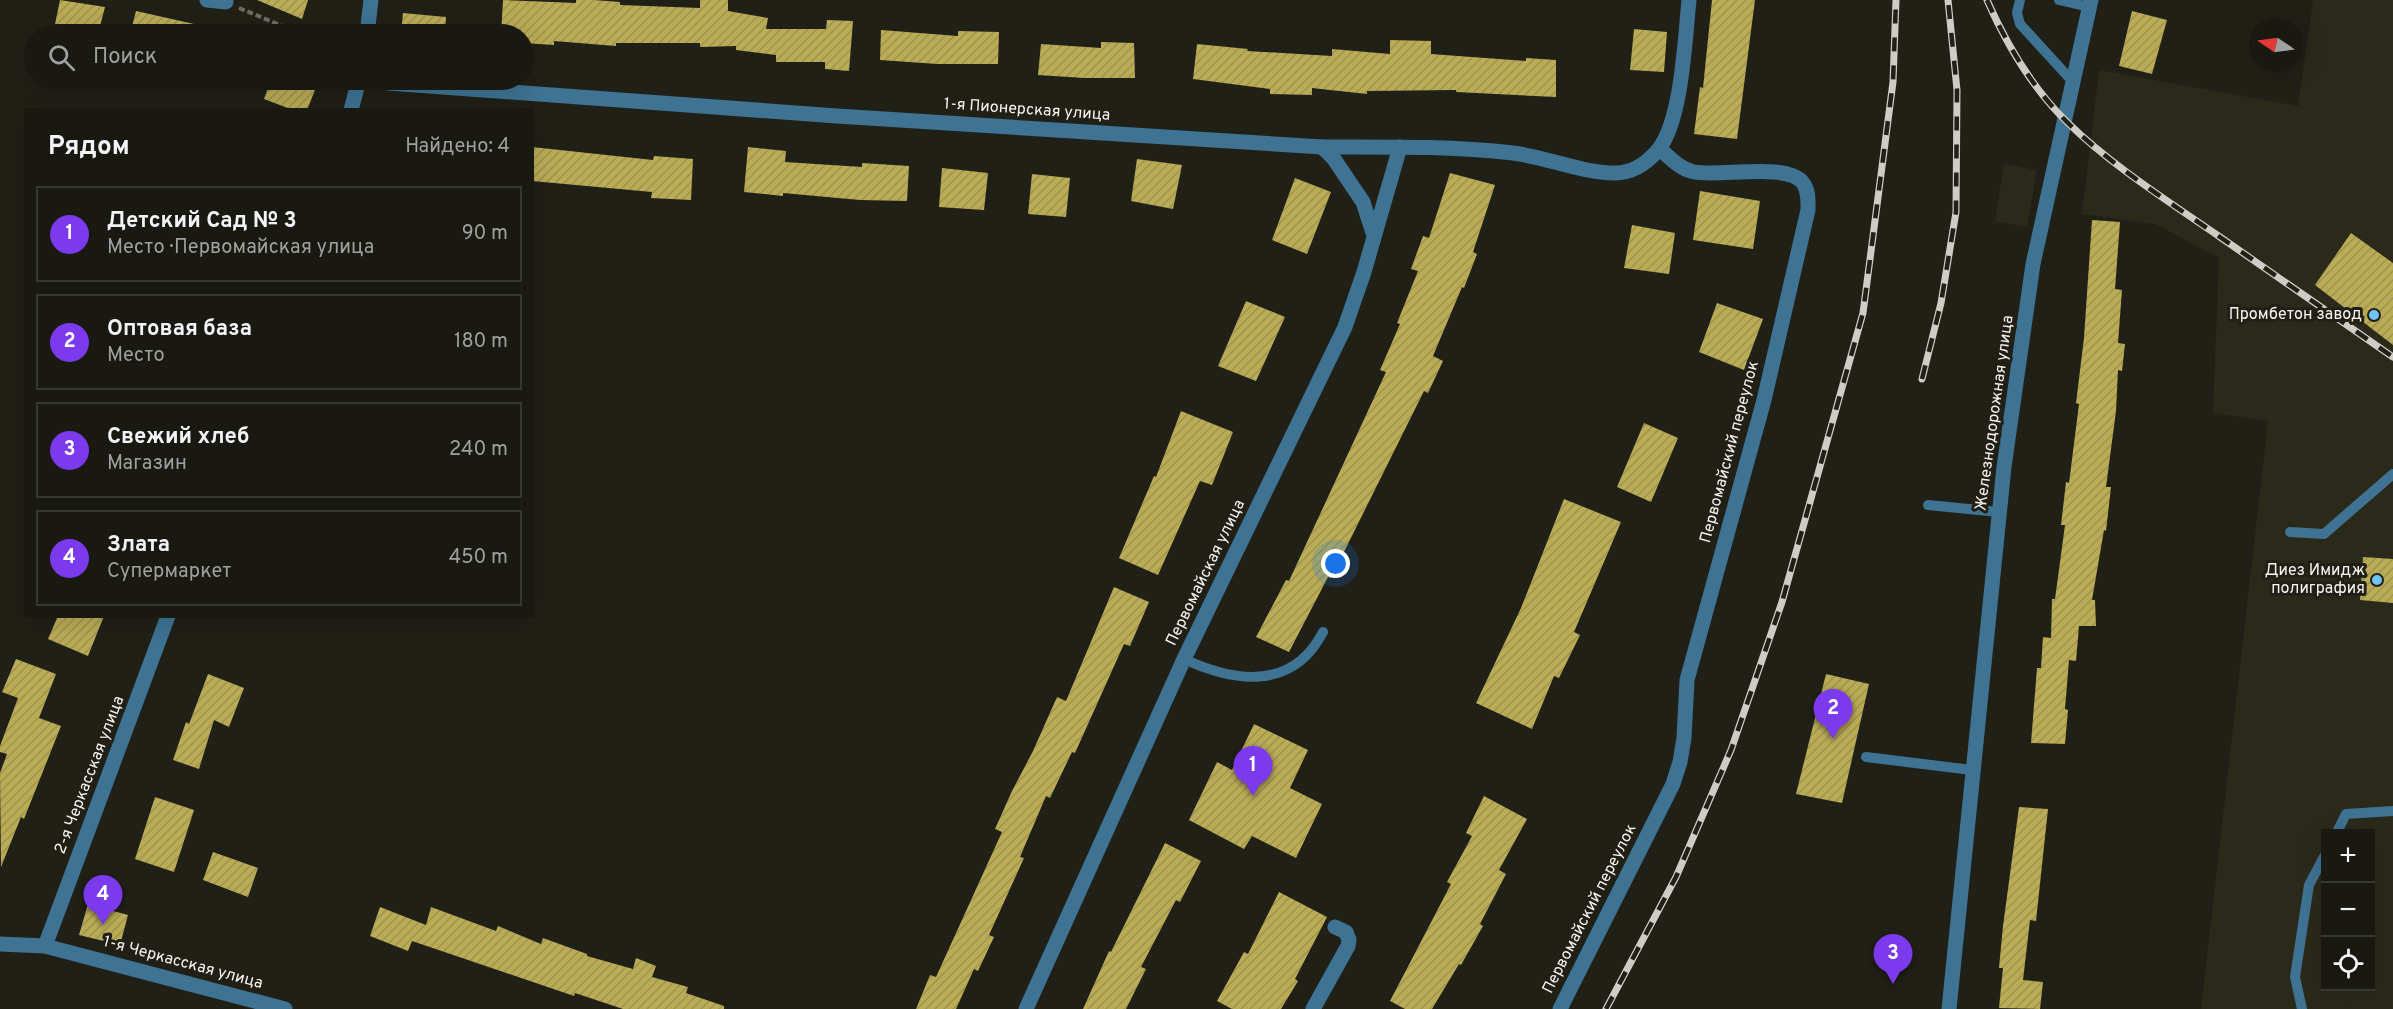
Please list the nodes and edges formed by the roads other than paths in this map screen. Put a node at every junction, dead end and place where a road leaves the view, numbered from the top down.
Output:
1 (207, 0) edge
2 (371, 0) edge
3 (1689, 0) edge
4 (2020, 0) edge
5 (2059, 0) edge
6 (226, 3) road end
7 (2090, 3) edge
8 (368, 24) edge
9 (2073, 82) junction
10 (356, 90) edge
11 (483, 90) edge
12 (352, 108) edge
13 (1322, 147) junction
14 (1400, 147) junction
15 (1660, 149) junction
16 (1374, 236) junction
17 (2393, 474) edge
18 (1928, 505) dead end
19 (1999, 512) junction
20 (2290, 532) dead end
21 (167, 618) edge
22 (1323, 632) dead end
23 (1184, 659) junction
24 (1866, 757) dead end
25 (1972, 770) junction
26 (2393, 811) edge
27 (2338, 829) edge
28 (2321, 861) edge
29 (1335, 927) dead end
30 (0, 944) edge
31 (45, 946) junction
32 (285, 1009) edge
33 (1026, 1009) edge
34 (1313, 1009) edge
35 (1560, 1009) edge
36 (1949, 1009) edge
37 (2302, 1009) edge

1 - 6 street
2 - 8 street
3 - 15 street
4 - 9 lane
5 - 7 lane
7 - 9 street, Железнодорожная улица
9 - 19 street, Железнодорожная улица
10 - 12 street
11 - 13 street, 1-я Пионерская улица
13 - 14 street, 1-я Пионерская улица
13 - 16 street
14 - 15 street, 1-я Пионерская улица
14 - 16 street, Первомайская улица
15 - 35 street, Первомайский переулок
16 - 23 street, Первомайская улица
17 - 20 lane
18 - 19 lane
19 - 25 street, Железнодорожная улица
21 - 31 street, 2-я Черкасская улица
22 - 23 lane
23 - 33 street, Первомайская улица
24 - 25 lane
25 - 36 street, Железнодорожная улица
26 - 27 lane
28 - 37 lane
29 - 34 street
30 - 31 street, 1-я Черкасская улица
31 - 32 street, 1-я Черкасская улица

